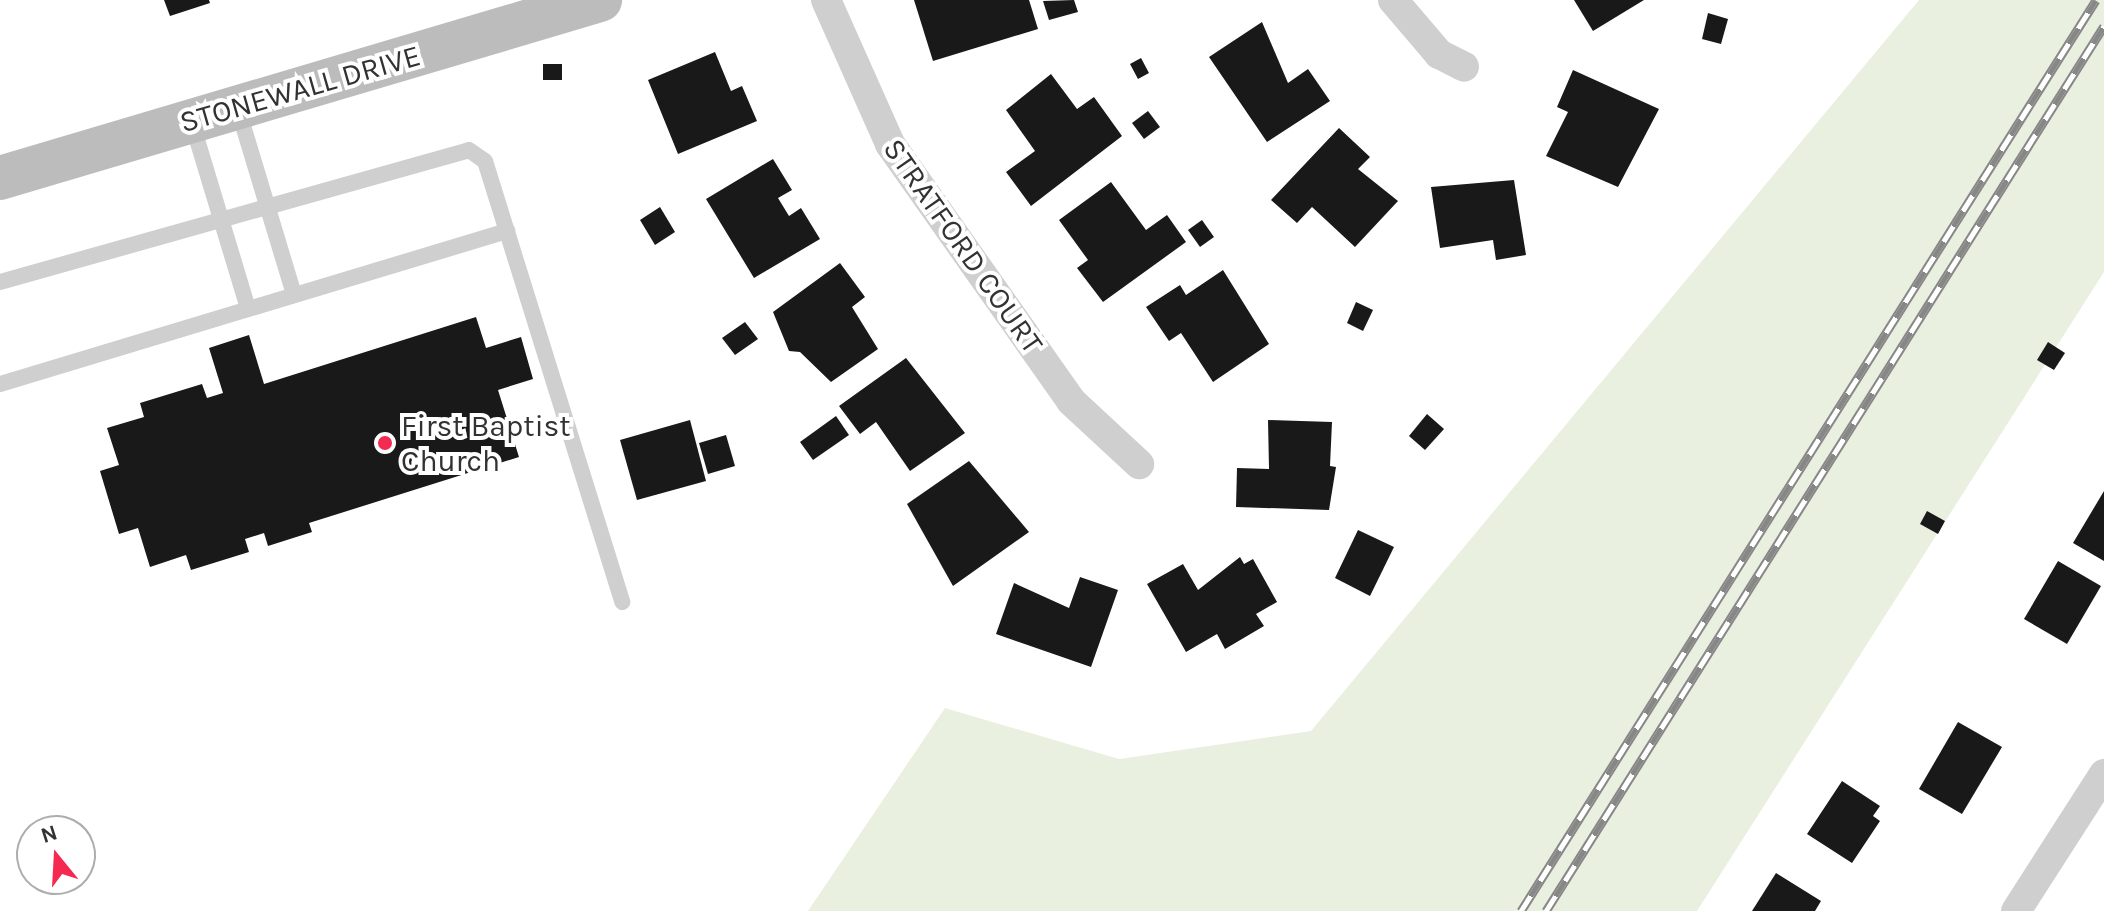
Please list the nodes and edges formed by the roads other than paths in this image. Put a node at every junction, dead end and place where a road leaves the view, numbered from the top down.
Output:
1 (598, 0) edge
2 (826, 0) edge
3 (1393, 0) edge
4 (1464, 67) dead end
5 (238, 108) junction
6 (191, 121) junction
7 (0, 178) edge
8 (267, 204) junction
9 (222, 218) junction
10 (507, 231) junction
11 (0, 282) edge
12 (294, 295) junction
13 (248, 309) junction
14 (0, 384) edge
15 (1139, 464) dead end
16 (622, 602) dead end
17 (2104, 774) edge
18 (2016, 911) edge

1 - 5 street, STONEWALL DRIVE
2 - 15 street, STRATFORD COURT
3 - 4 street
5 - 6 street, STONEWALL DRIVE
5 - 8 lane
6 - 7 street, STONEWALL DRIVE
6 - 9 lane
8 - 9 lane
8 - 10 lane
8 - 12 lane
9 - 11 lane
9 - 13 lane
10 - 12 lane
10 - 16 lane
12 - 13 lane
13 - 14 lane
17 - 18 street

